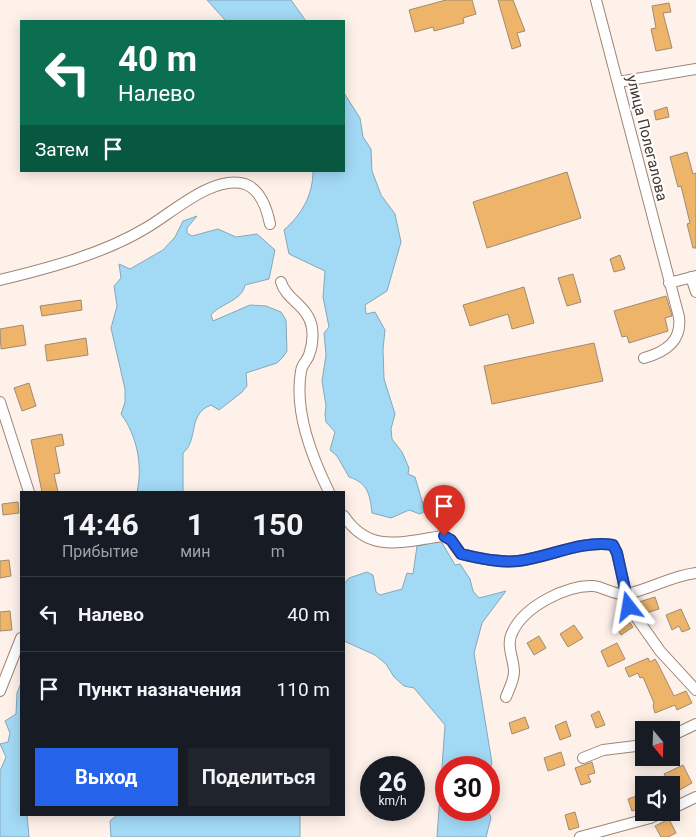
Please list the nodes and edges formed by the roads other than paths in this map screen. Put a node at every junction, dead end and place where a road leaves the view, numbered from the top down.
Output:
1 (596, 0) edge
2 (696, 69) edge
3 (618, 82) junction
4 (270, 224) dead end
5 (694, 277) edge
6 (0, 280) edge
7 (282, 282) dead end
8 (669, 283) junction
9 (696, 292) edge
10 (644, 358) dead end
11 (0, 402) edge
12 (29, 491) edge
13 (329, 491) edge
14 (345, 517) edge
15 (696, 573) edge
16 (625, 595) junction
17 (20, 641) edge
18 (696, 690) edge
19 (0, 691) edge
20 (506, 697) dead end
21 (696, 724) edge
22 (680, 732) edge
23 (635, 746) edge
24 (583, 758) dead end
25 (696, 797) edge
26 (680, 804) edge
27 (639, 821) edge
28 (580, 837) edge

1 - 3 street, улица Полегалова
2 - 3 street
3 - 8 street, улица Полегалова
4 - 6 street
5 - 8 street
5 - 9 street
7 - 13 street
8 - 10 street, улица Полегалова
11 - 12 street
14 - 16 street
15 - 16 street
16 - 18 street
16 - 20 street
17 - 19 street
21 - 22 street
23 - 24 street
25 - 26 street
27 - 28 street

